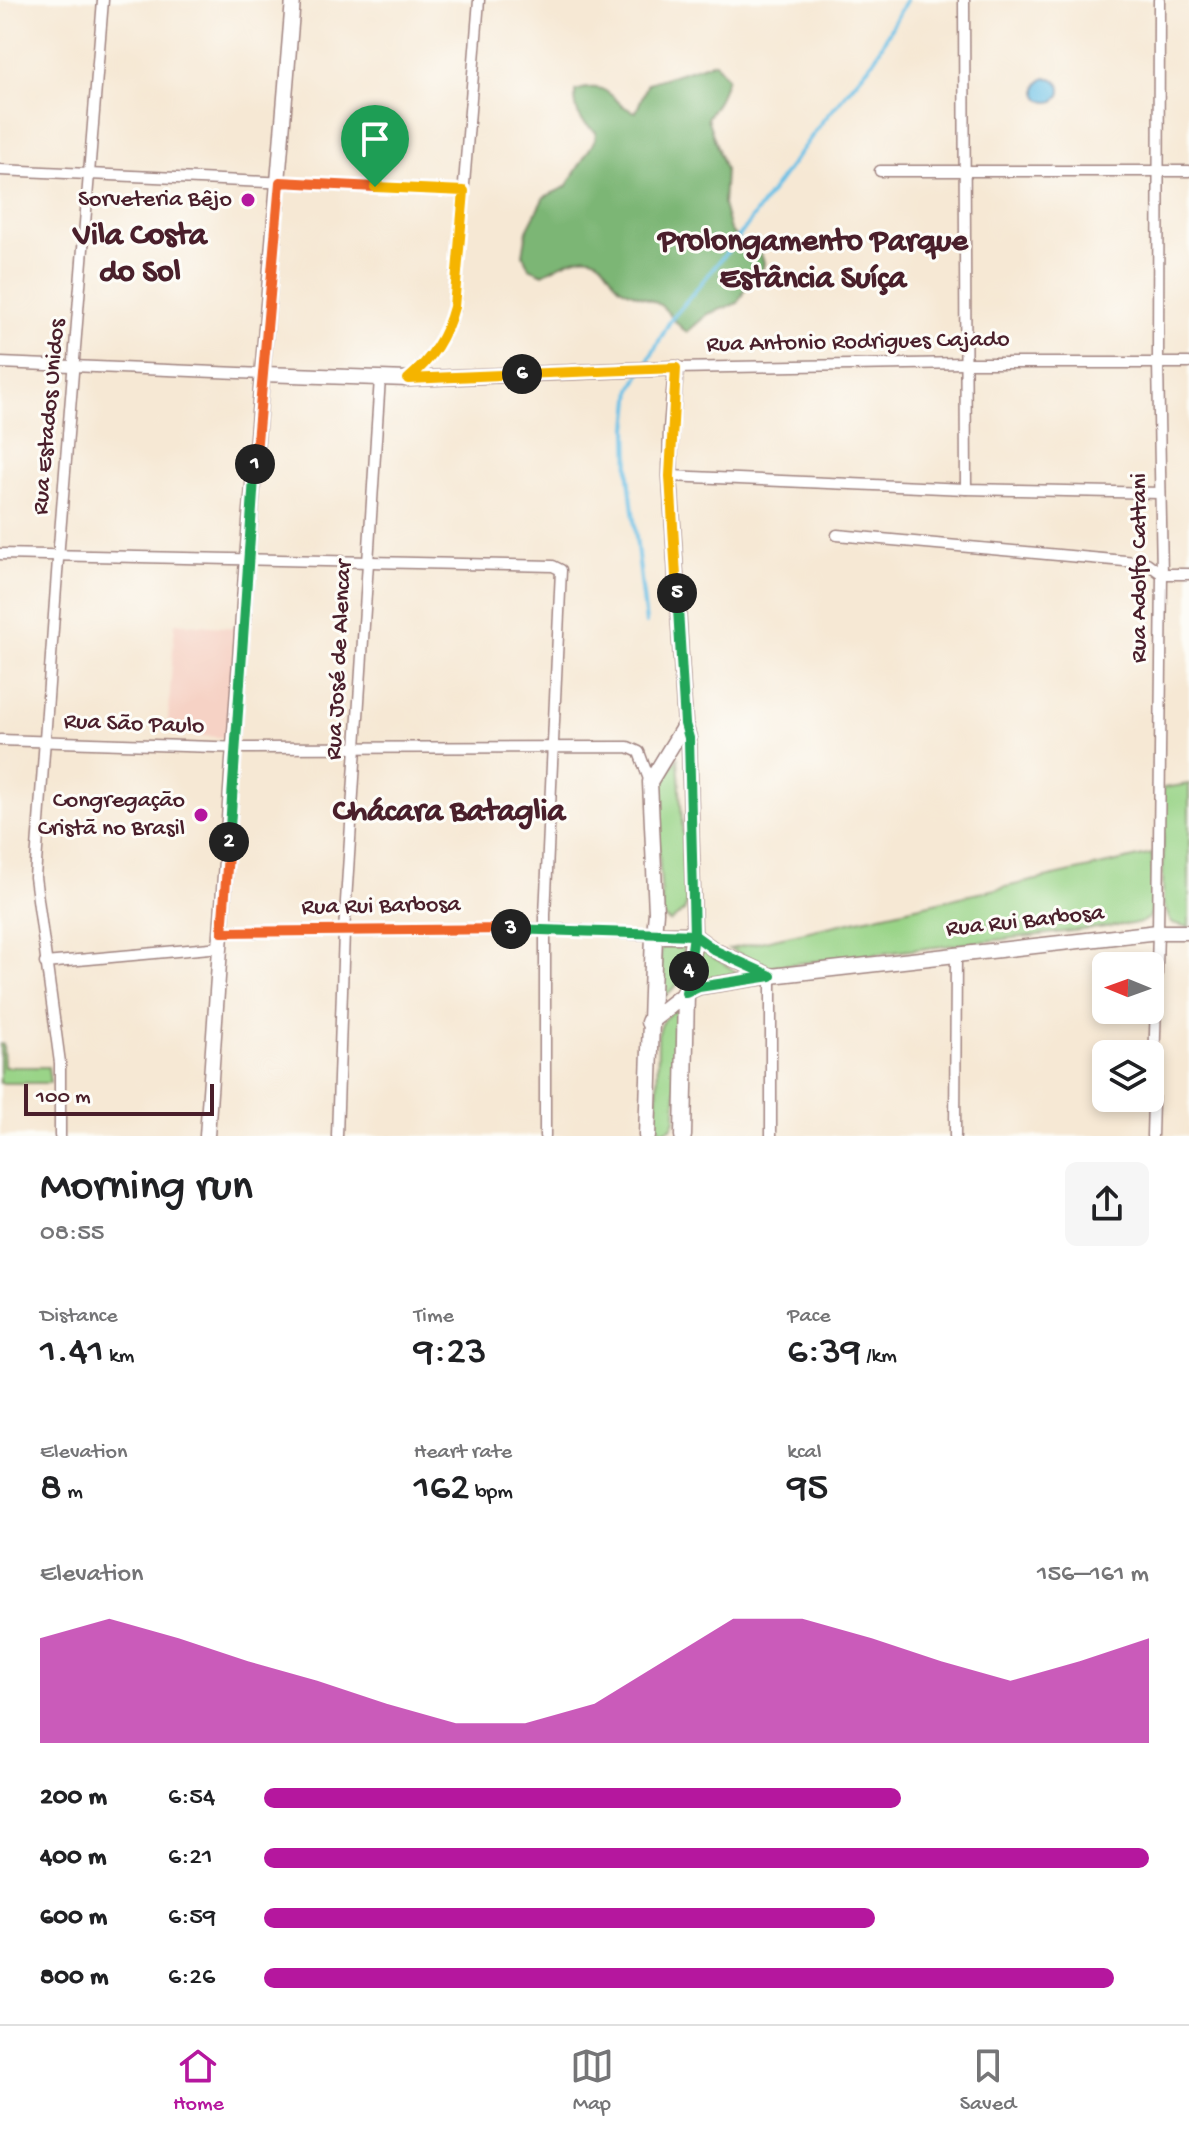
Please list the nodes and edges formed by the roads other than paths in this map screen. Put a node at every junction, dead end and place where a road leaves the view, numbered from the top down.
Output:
1 (103, 0) edge
2 (293, 0) edge
3 (479, 0) edge
4 (964, 0) edge
5 (1159, 0) edge
6 (0, 170) edge
7 (880, 171) dead end
8 (1158, 171) junction
9 (1189, 171) edge
10 (963, 172) junction
11 (90, 173) junction
12 (280, 182) junction
13 (464, 191) junction
14 (0, 363) edge
15 (964, 363) junction
16 (1158, 363) junction
17 (1189, 363) edge
18 (75, 366) junction
19 (672, 368) junction
20 (263, 374) junction
21 (380, 378) junction
22 (408, 379) junction
23 (670, 476) junction
24 (966, 489) junction
25 (1160, 493) junction
26 (837, 535) dead end
27 (0, 554) edge
28 (58, 554) junction
29 (247, 559) junction
30 (366, 561) junction
31 (1162, 574) junction
32 (1189, 574) edge
33 (685, 724) junction
34 (0, 740) edge
35 (44, 742) junction
36 (554, 746) junction
37 (235, 748) junction
38 (355, 748) junction
39 (650, 782) junction
40 (546, 929) junction
41 (344, 932) junction
42 (1158, 932) junction
43 (1189, 932) edge
44 (654, 935) junction
45 (694, 935) junction
46 (221, 940) junction
47 (956, 953) junction
48 (45, 963) junction
49 (771, 976) junction
50 (686, 993) junction
51 (649, 1022) junction
52 (60, 1136) edge
53 (207, 1136) edge
54 (337, 1136) edge
55 (545, 1136) edge
56 (647, 1136) edge
57 (683, 1136) edge
58 (771, 1136) edge
59 (955, 1136) edge
60 (1152, 1136) edge

1 - 11 street, Rua Estados Unidos
2 - 12 street
3 - 13 street
4 - 10 street
5 - 8 street, Rua Adolfo Cattani
6 - 11 street
7 - 10 street
8 - 9 street
8 - 10 street
8 - 16 street, Rua Adolfo Cattani
10 - 15 street
11 - 12 street
11 - 18 street, Rua Estados Unidos
12 - 13 street
12 - 20 street
13 - 22 street
14 - 18 street, Rua Antonio Rodrigues Cajado
15 - 16 street, Rua Antonio Rodrigues Cajado
15 - 19 street, Rua Antonio Rodrigues Cajado
15 - 24 street
16 - 17 street, Rua Antonio Rodrigues Cajado
16 - 25 street, Rua Adolfo Cattani
18 - 20 street, Rua Antonio Rodrigues Cajado
18 - 28 street, Rua Estados Unidos
19 - 22 street, Rua Antonio Rodrigues Cajado
19 - 23 street
20 - 21 street, Rua Antonio Rodrigues Cajado
20 - 29 street
21 - 22 street, Rua Antonio Rodrigues Cajado
21 - 30 street, Rua José de Alencar
23 - 24 street
23 - 33 street
24 - 25 street
25 - 31 street, Rua Adolfo Cattani
26 - 31 street
27 - 28 street
28 - 29 street
28 - 35 street, Rua Estados Unidos
29 - 30 street
29 - 37 street
30 - 36 street
30 - 38 street, Rua José de Alencar
31 - 32 street
31 - 42 street, Rua Adolfo Cattani
33 - 39 street
33 - 45 street
34 - 35 street, Rua São Paulo
35 - 37 street, Rua São Paulo
35 - 48 street, Rua Estados Unidos
36 - 38 street, Rua São Paulo
36 - 39 street, Rua São Paulo
36 - 40 street
37 - 38 street, Rua São Paulo
37 - 46 street
38 - 41 street, Rua José de Alencar
39 - 44 street
40 - 41 street, Rua Rui Barbosa
40 - 44 street, Rua Rui Barbosa
40 - 55 street
41 - 46 street, Rua Rui Barbosa
41 - 54 street, Rua José de Alencar
42 - 43 street, Rua Rui Barbosa
42 - 47 street, Rua Rui Barbosa
42 - 60 street, Rua Adolfo Cattani
44 - 45 main road, Rua Rui Barbosa
44 - 51 main road
45 - 49 street
45 - 50 main road
46 - 48 street, Rua Rui Barbosa
46 - 53 street
47 - 49 street, Rua Rui Barbosa
47 - 59 street
48 - 52 street, Rua Estados Unidos
49 - 50 street, Rua Rui Barbosa
49 - 58 street
50 - 51 main road
50 - 57 main road
51 - 56 main road

